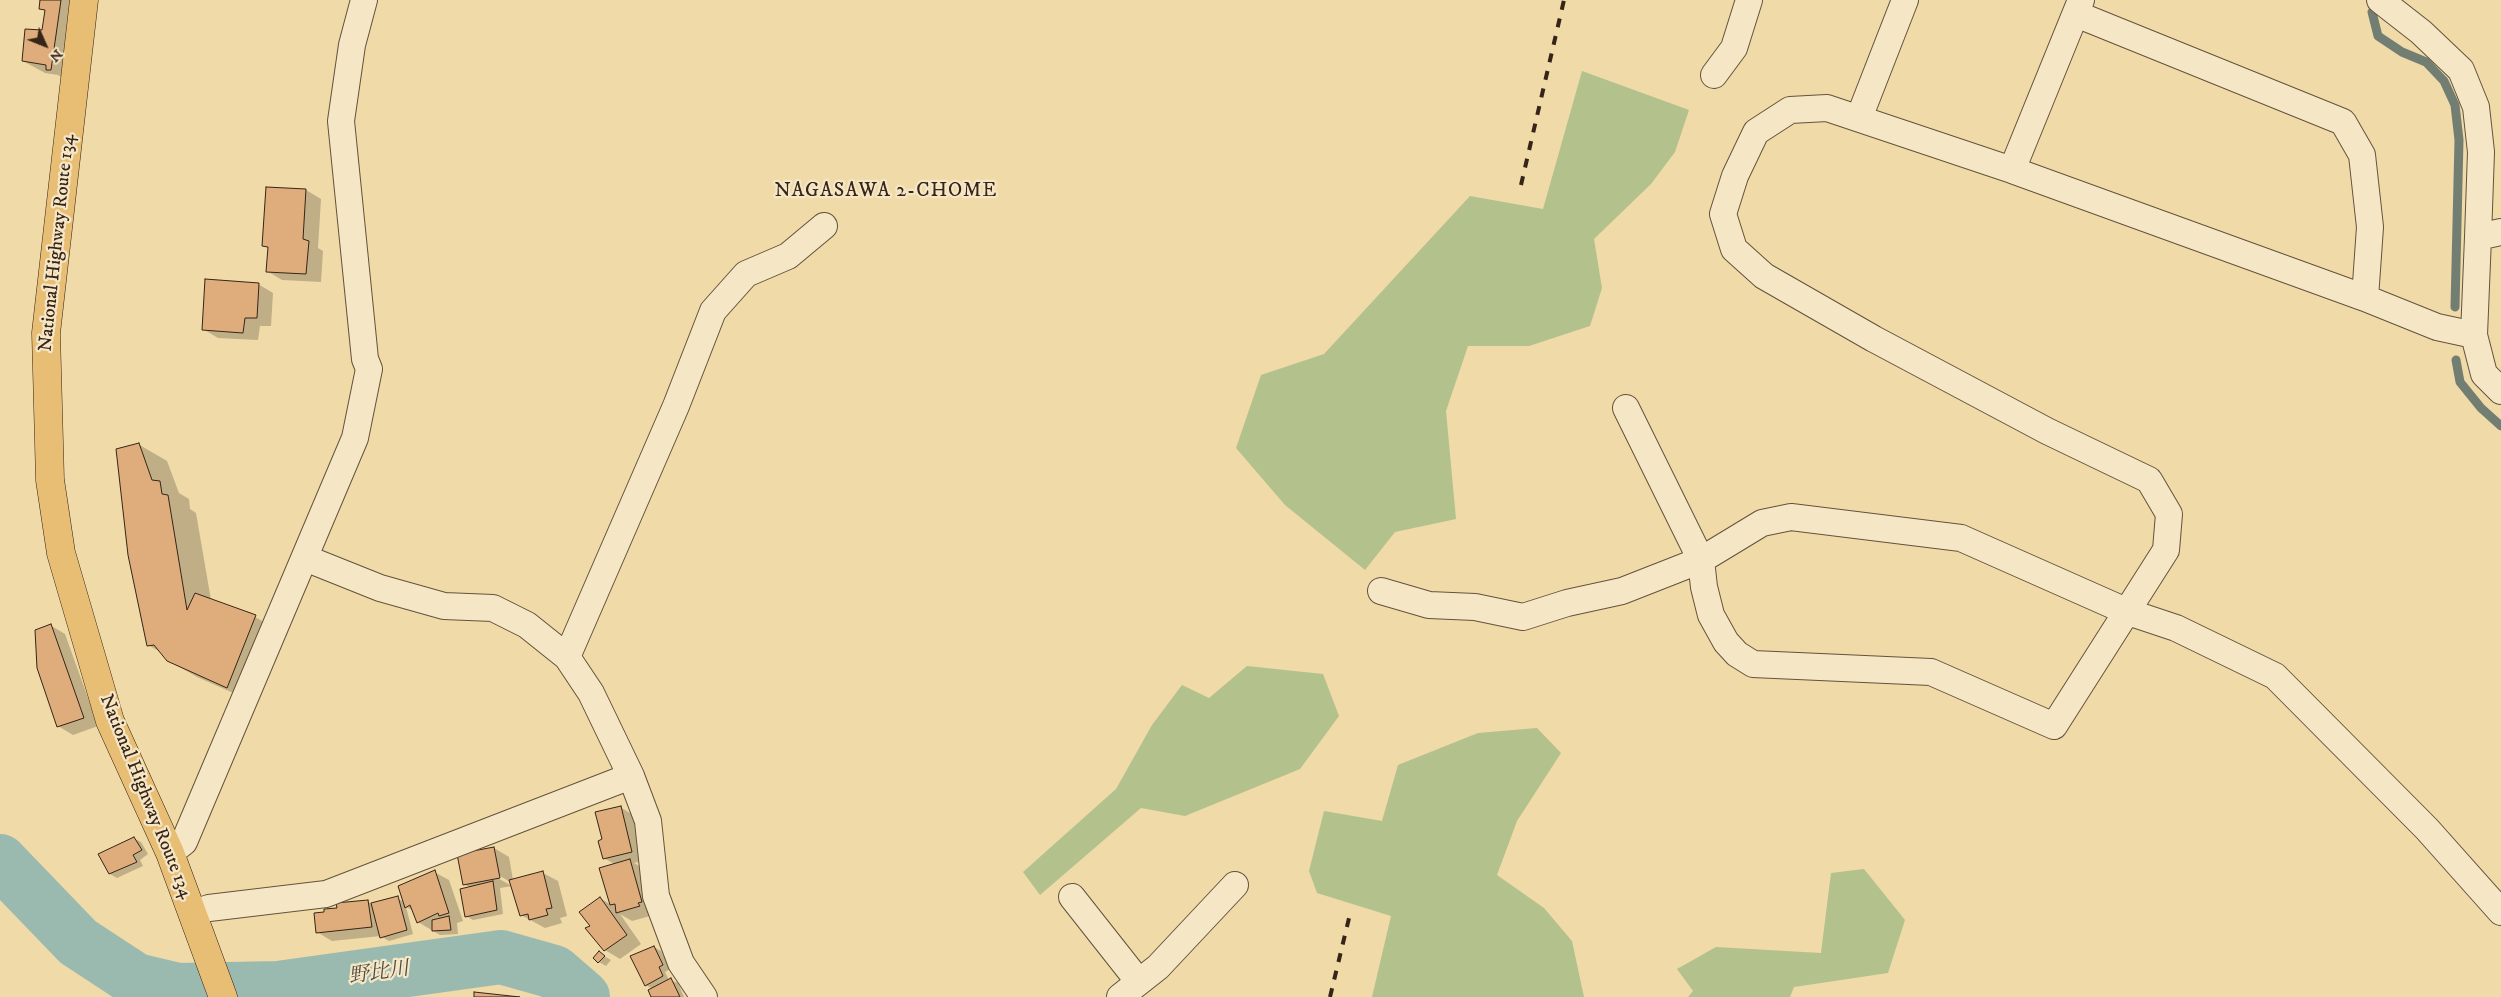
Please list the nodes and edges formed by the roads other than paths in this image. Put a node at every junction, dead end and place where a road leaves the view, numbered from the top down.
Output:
1 (84, 0) edge
2 (364, 0) edge
3 (1749, 0) edge
4 (1905, 0) edge
5 (2380, 0) edge
6 (2079, 7) edge
7 (1714, 74) dead end
8 (1859, 118) junction
9 (2012, 170) junction
10 (824, 226) dead end
11 (2490, 234) edge
12 (2365, 298) junction
13 (2474, 335) junction
14 (2501, 391) edge
15 (1626, 408) dead end
16 (305, 558) junction
17 (1701, 560) junction
18 (1381, 591) dead end
19 (2128, 612) junction
20 (567, 657) junction
21 (631, 776) junction
22 (170, 853) junction
23 (1235, 885) dead end
24 (1072, 897) dead end
25 (2501, 912) edge
26 (193, 913) junction
27 (1130, 990) edge
28 (223, 997) edge
29 (704, 997) edge

1 - 22 highway, National Highway Route 134
2 - 16 street
3 - 7 street
4 - 8 street
5 - 11 street
6 - 9 street
6 - 12 street
8 - 9 street
8 - 19 street
9 - 12 street
10 - 20 street
11 - 13 street
12 - 13 street
13 - 14 street
15 - 17 street
16 - 20 street
16 - 22 street
17 - 18 street
17 - 19 street
17 - 19 street
19 - 25 street
20 - 21 street
21 - 26 street
21 - 29 street
22 - 26 highway, National Highway Route 134
23 - 27 street
24 - 27 street
26 - 28 highway, National Highway Route 134

